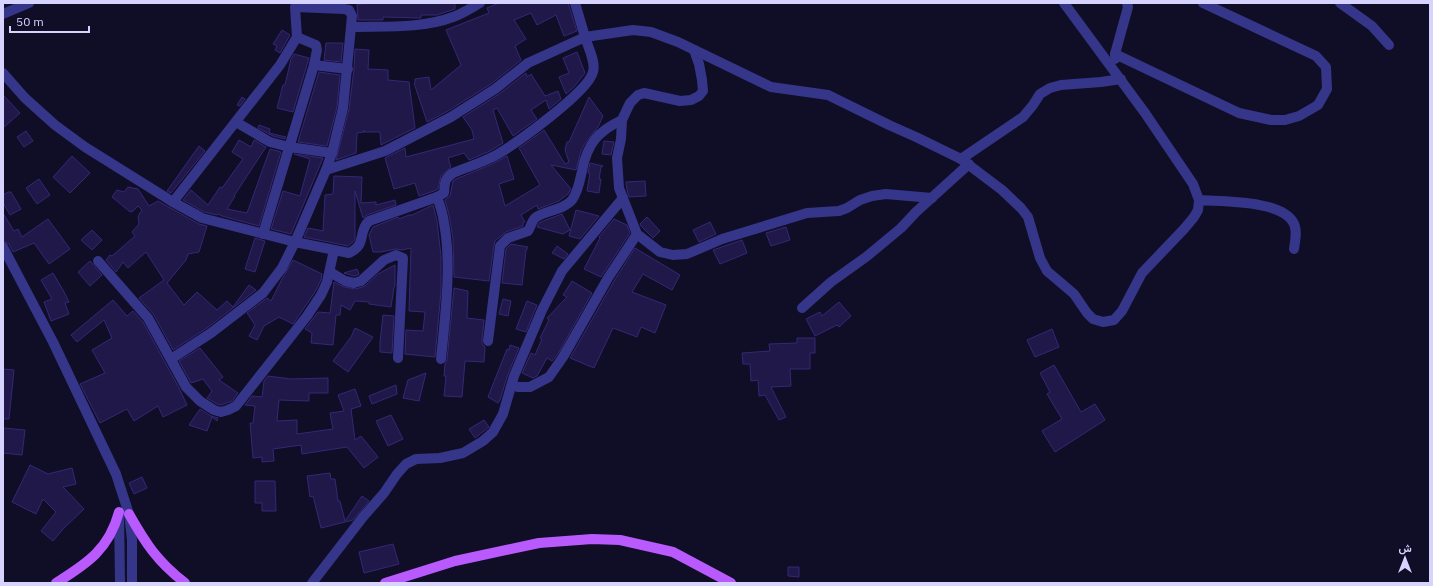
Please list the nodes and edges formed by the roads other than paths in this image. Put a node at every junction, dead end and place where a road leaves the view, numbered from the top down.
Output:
1 (28, 3) edge
2 (480, 3) edge
3 (575, 3) edge
4 (1064, 3) edge
5 (1127, 3) edge
6 (1203, 3) edge
7 (1340, 3) edge
8 (294, 5) edge
9 (3, 14) edge
10 (351, 27) junction
11 (297, 37) junction
12 (585, 37) junction
13 (1389, 45) dead end
14 (694, 50) junction
15 (1115, 54) junction
16 (314, 65) junction
17 (348, 69) junction
18 (3, 73) edge
19 (1118, 75) junction
20 (622, 120) junction
21 (236, 122) junction
22 (289, 147) junction
23 (332, 153) junction
24 (965, 162) junction
25 (326, 170) junction
26 (437, 197) junction
27 (623, 198) junction
28 (932, 198) junction
29 (1200, 200) junction
30 (173, 202) junction
31 (263, 234) junction
32 (637, 234) junction
33 (296, 242) junction
34 (3, 247) edge
35 (1294, 249) dead end
36 (334, 250) junction
37 (98, 261) dead end
38 (330, 272) junction
39 (802, 308) dead end
40 (488, 341) dead end
41 (398, 358) dead end
42 (171, 359) junction
43 (440, 359) dead end
44 (512, 385) junction
45 (124, 513) junction
46 (56, 583) edge
47 (120, 583) edge
48 (132, 583) edge
49 (185, 583) edge
50 (312, 583) edge
51 (385, 583) edge
52 (732, 583) edge

1 - 9 street
2 - 10 street
3 - 12 street
4 - 19 street
5 - 15 street
6 - 15 street
7 - 13 street
8 - 10 street
8 - 11 street
10 - 17 street
11 - 16 street
11 - 21 street
12 - 14 street
12 - 25 street
12 - 26 street
14 - 20 street
14 - 24 street
15 - 19 street
16 - 17 street
16 - 22 street
17 - 23 street
18 - 30 street
19 - 24 street
19 - 29 street
20 - 27 street
20 - 40 street
21 - 22 street
21 - 30 street
22 - 23 street
22 - 31 street
23 - 25 street
24 - 28 street
24 - 29 street
25 - 33 street
26 - 36 street
26 - 43 street
27 - 32 street
27 - 44 street
28 - 32 street
28 - 39 street
29 - 35 street
30 - 31 street
31 - 33 street
32 - 44 street
33 - 36 street
33 - 42 street
34 - 45 street
36 - 38 street
37 - 42 street
38 - 41 street
38 - 42 street
44 - 50 street
45 - 46 main road
45 - 47 street
45 - 48 street
45 - 49 main road
51 - 52 main road

